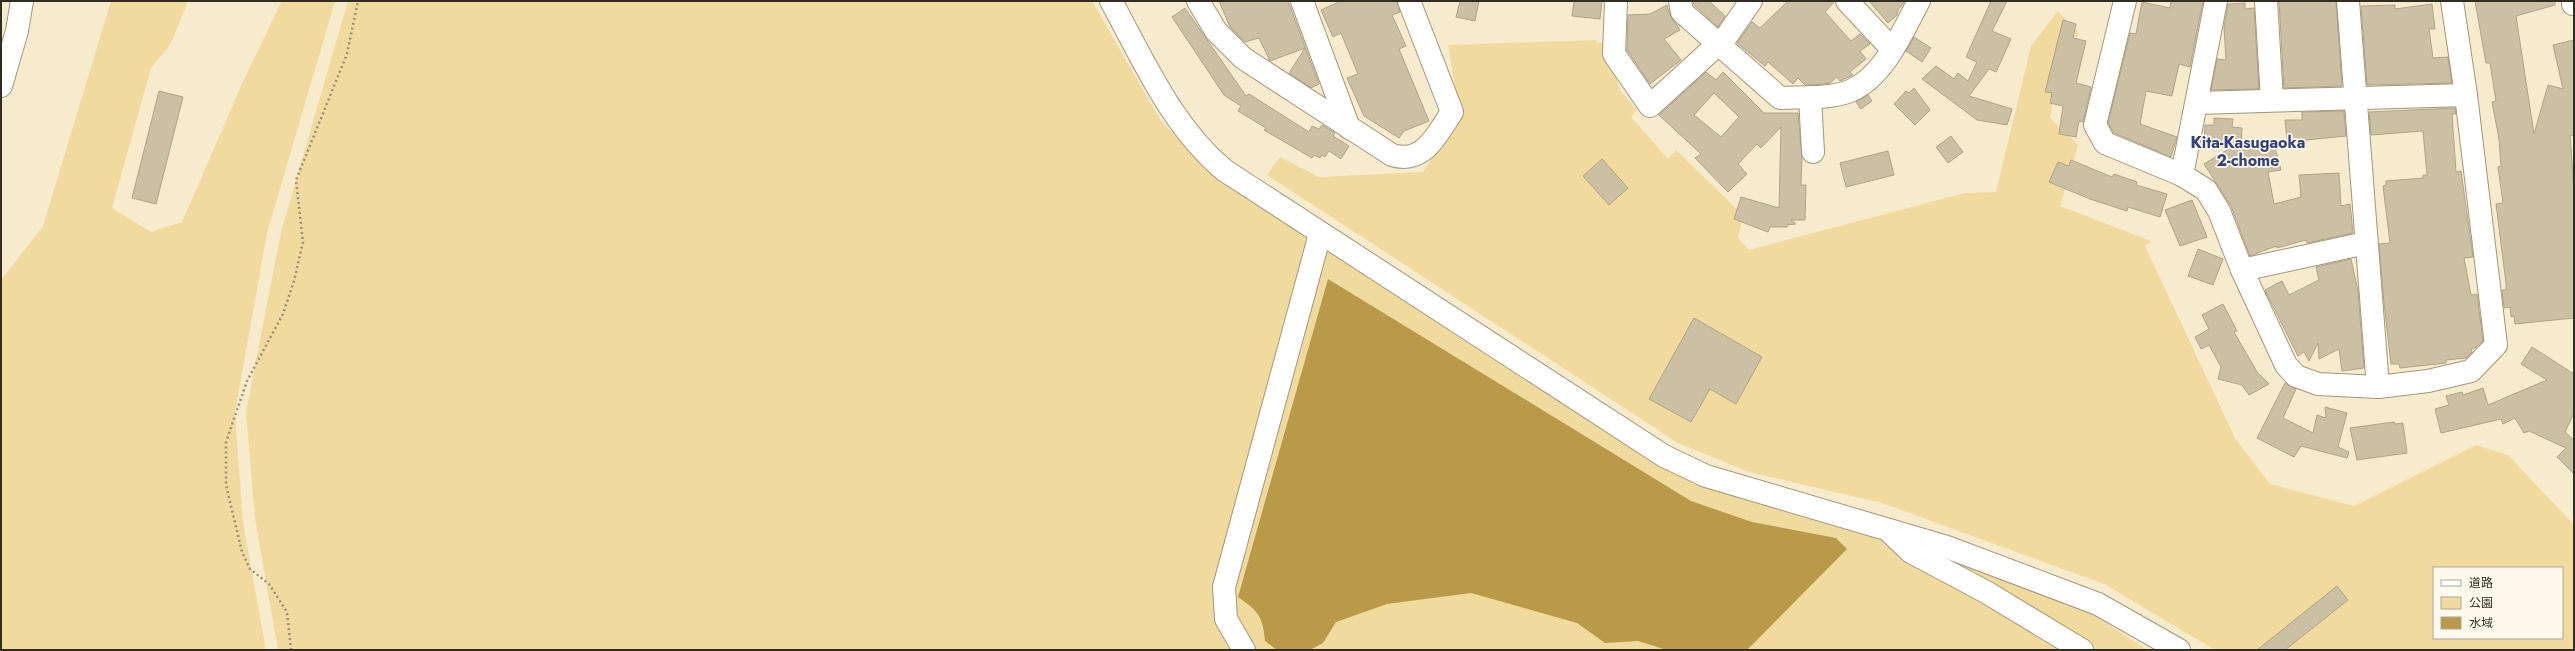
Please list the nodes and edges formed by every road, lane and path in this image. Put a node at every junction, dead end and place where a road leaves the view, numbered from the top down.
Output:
1 (22, 1) edge
2 (358, 1) edge
3 (1111, 1) edge
4 (1198, 1) edge
5 (1302, 1) edge
6 (1409, 1) edge
7 (1616, 1) edge
8 (1680, 1) edge
9 (1751, 1) edge
10 (1847, 1) edge
11 (1919, 1) edge
12 (2125, 1) edge
13 (2216, 1) edge
14 (2266, 1) edge
15 (2348, 1) edge
16 (2452, 1) edge
17 (1717, 44) junction
18 (1892, 49) junction
19 (1, 86) edge
20 (2466, 95) junction
21 (1810, 97) junction
22 (2356, 98) junction
23 (2272, 100) junction
24 (2197, 103) junction
25 (1349, 128) junction
26 (1813, 152) dead end
27 (2182, 174) junction
28 (1320, 234) junction
29 (2366, 243) junction
30 (2242, 270) junction
31 (2378, 387) junction
32 (1883, 526) junction
33 (291, 650) edge
34 (1244, 650) edge
35 (2082, 650) edge
36 (2179, 650) edge

1 - 19 street
2 - 33 path
3 - 28 street
4 - 25 street
5 - 25 street
6 - 25 street
7 - 17 street
8 - 17 street
9 - 17 street
10 - 18 street
11 - 18 street
12 - 27 street
13 - 24 street
14 - 23 street
15 - 22 street
16 - 20 street
17 - 21 street
18 - 21 street
20 - 22 street
20 - 31 street
21 - 26 street
22 - 23 street
22 - 29 street
23 - 24 street
24 - 27 street
27 - 30 street
28 - 32 street
28 - 34 street
29 - 30 street
29 - 31 street
30 - 31 street
32 - 35 street
32 - 36 street

